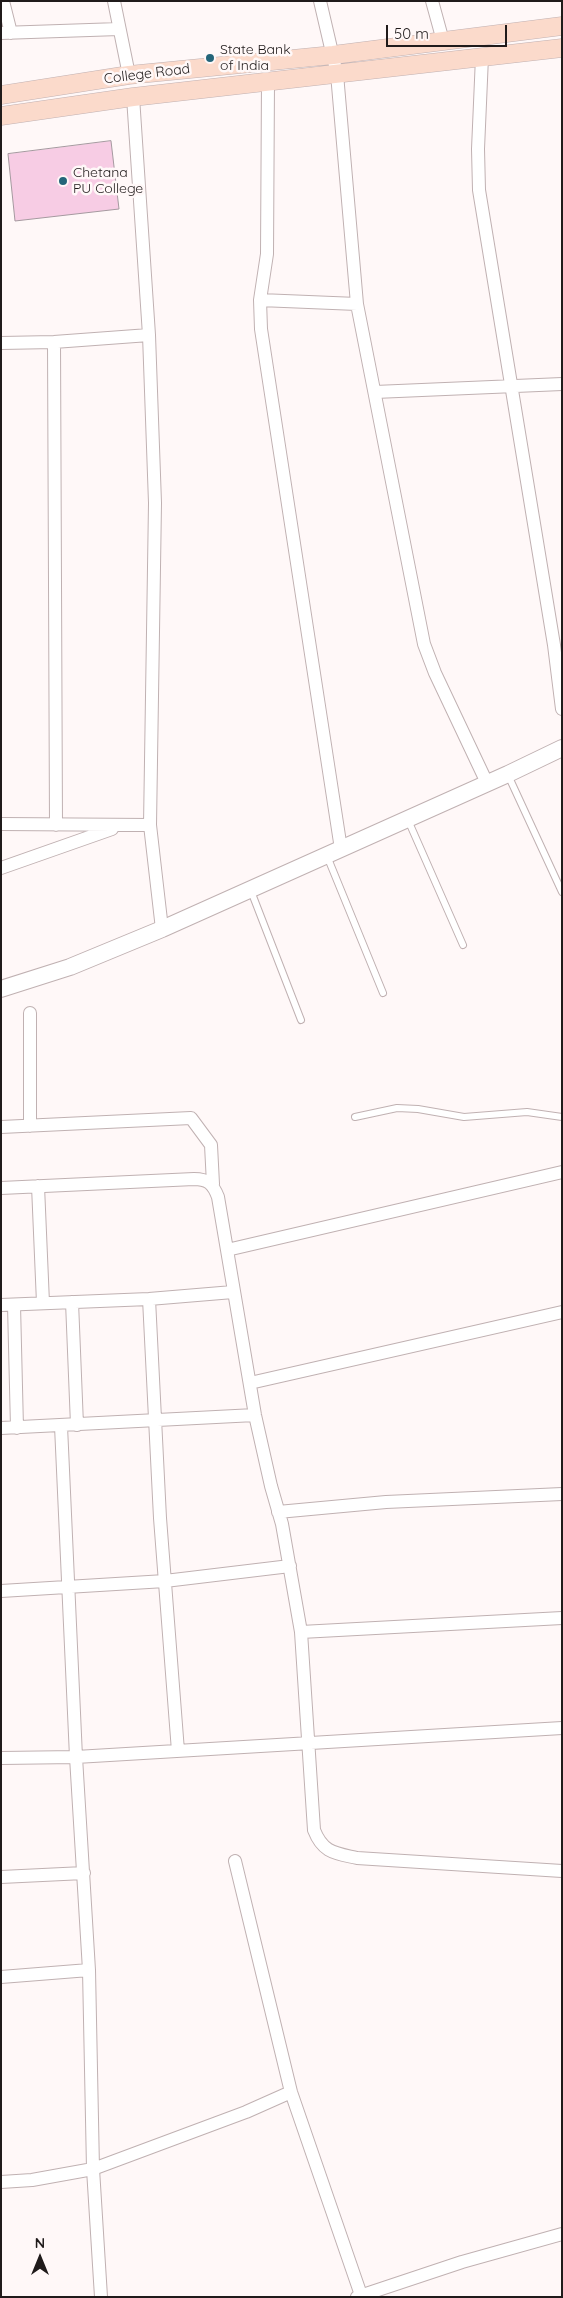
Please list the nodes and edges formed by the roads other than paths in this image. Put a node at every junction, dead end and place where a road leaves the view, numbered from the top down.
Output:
1 (4, 1) edge
2 (114, 1) edge
3 (320, 1) edge
4 (432, 1) edge
5 (562, 26) edge
6 (119, 29) junction
7 (6, 33) edge
8 (443, 41) junction
9 (562, 48) edge
10 (333, 55) junction
11 (482, 57) junction
12 (337, 74) junction
13 (129, 75) junction
14 (268, 82) junction
15 (1, 96) edge
16 (132, 97) junction
17 (1, 116) edge
18 (260, 300) junction
19 (357, 304) junction
20 (149, 335) junction
21 (54, 342) junction
22 (1, 343) edge
23 (562, 384) edge
24 (512, 385) junction
25 (375, 392) junction
26 (558, 644) edge
27 (562, 709) edge
28 (562, 748) edge
29 (508, 774) junction
30 (487, 783) junction
31 (407, 818) junction
32 (1, 824) edge
33 (56, 825) junction
34 (150, 825) junction
35 (122, 826) junction
36 (334, 852) junction
37 (1, 868) edge
38 (250, 890) junction
39 (562, 892) edge
40 (162, 929) junction
41 (463, 945) dead end
42 (1, 989) edge
43 (383, 993) dead end
44 (30, 1013) dead end
45 (301, 1020) dead end
46 (355, 1116) dead end
47 (562, 1117) edge
48 (30, 1126) junction
49 (1, 1127) edge
50 (562, 1172) edge
51 (213, 1184) junction
52 (38, 1186) junction
53 (1, 1188) edge
54 (227, 1250) junction
55 (233, 1292) junction
56 (149, 1299) junction
57 (72, 1302) junction
58 (43, 1303) junction
59 (8, 1305) edge
60 (562, 1312) edge
61 (250, 1383) junction
62 (255, 1415) junction
63 (155, 1421) junction
64 (77, 1425) junction
65 (61, 1426) junction
66 (1, 1428) edge
67 (17, 1428) junction
68 (562, 1494) edge
69 (278, 1512) junction
70 (290, 1566) junction
71 (166, 1581) junction
72 (68, 1589) junction
73 (1, 1591) edge
74 (562, 1618) edge
75 (301, 1632) junction
76 (562, 1728) edge
77 (309, 1742) junction
78 (178, 1751) junction
79 (76, 1757) junction
80 (1, 1758) edge
81 (235, 1860) dead end
82 (562, 1871) edge
83 (84, 1873) junction
84 (1, 1877) edge
85 (90, 1970) junction
86 (1, 1977) edge
87 (291, 2092) junction
88 (93, 2168) junction
89 (1, 2182) edge
90 (562, 2234) edge
91 (359, 2296) edge
92 (101, 2297) edge

1 - 7 street
2 - 6 street
3 - 10 street
4 - 8 street
5 - 8 main road, College Road
6 - 7 street
6 - 13 street
8 - 10 main road, College Road
9 - 11 main road, College Road
10 - 12 street
10 - 13 main road, College Road
11 - 12 main road, College Road
11 - 24 street
12 - 14 main road, College Road
12 - 19 street
13 - 15 main road, College Road
14 - 16 main road, College Road
14 - 18 street
16 - 17 main road, College Road
16 - 20 street
18 - 19 street
18 - 36 street
19 - 25 street
20 - 21 street
20 - 34 street
21 - 22 street
21 - 33 street
23 - 24 street
24 - 25 street
24 - 26 street
25 - 30 street
26 - 27 street
28 - 29 street
29 - 30 street
29 - 39 lane
30 - 31 street
31 - 36 street
31 - 41 lane
32 - 33 street
33 - 35 street
34 - 35 street
34 - 40 street
35 - 37 street
36 - 38 street
36 - 43 lane
38 - 40 street
38 - 45 lane
40 - 42 street
44 - 48 street
46 - 47 lane
48 - 49 street
48 - 51 street
50 - 54 street
51 - 52 street
51 - 54 street
52 - 53 street
52 - 58 street
54 - 55 street
55 - 56 street
55 - 61 street
56 - 57 street
56 - 63 street
57 - 58 street
57 - 64 street
58 - 59 street
59 - 67 street
60 - 61 street
61 - 62 street
62 - 63 street
62 - 69 street
63 - 64 street
63 - 71 street
64 - 65 street
65 - 67 street
65 - 72 street
66 - 67 street
68 - 69 street
69 - 70 street
70 - 71 street
70 - 75 street
71 - 72 street
71 - 78 street
72 - 73 street
72 - 79 street
74 - 75 street
75 - 77 street
76 - 77 street
77 - 78 street
77 - 82 street
78 - 79 street
79 - 80 street
79 - 83 street
81 - 87 street
83 - 84 street
83 - 85 street
85 - 86 street
85 - 88 street
87 - 88 street
87 - 91 street
88 - 89 street
88 - 92 street
90 - 91 street

